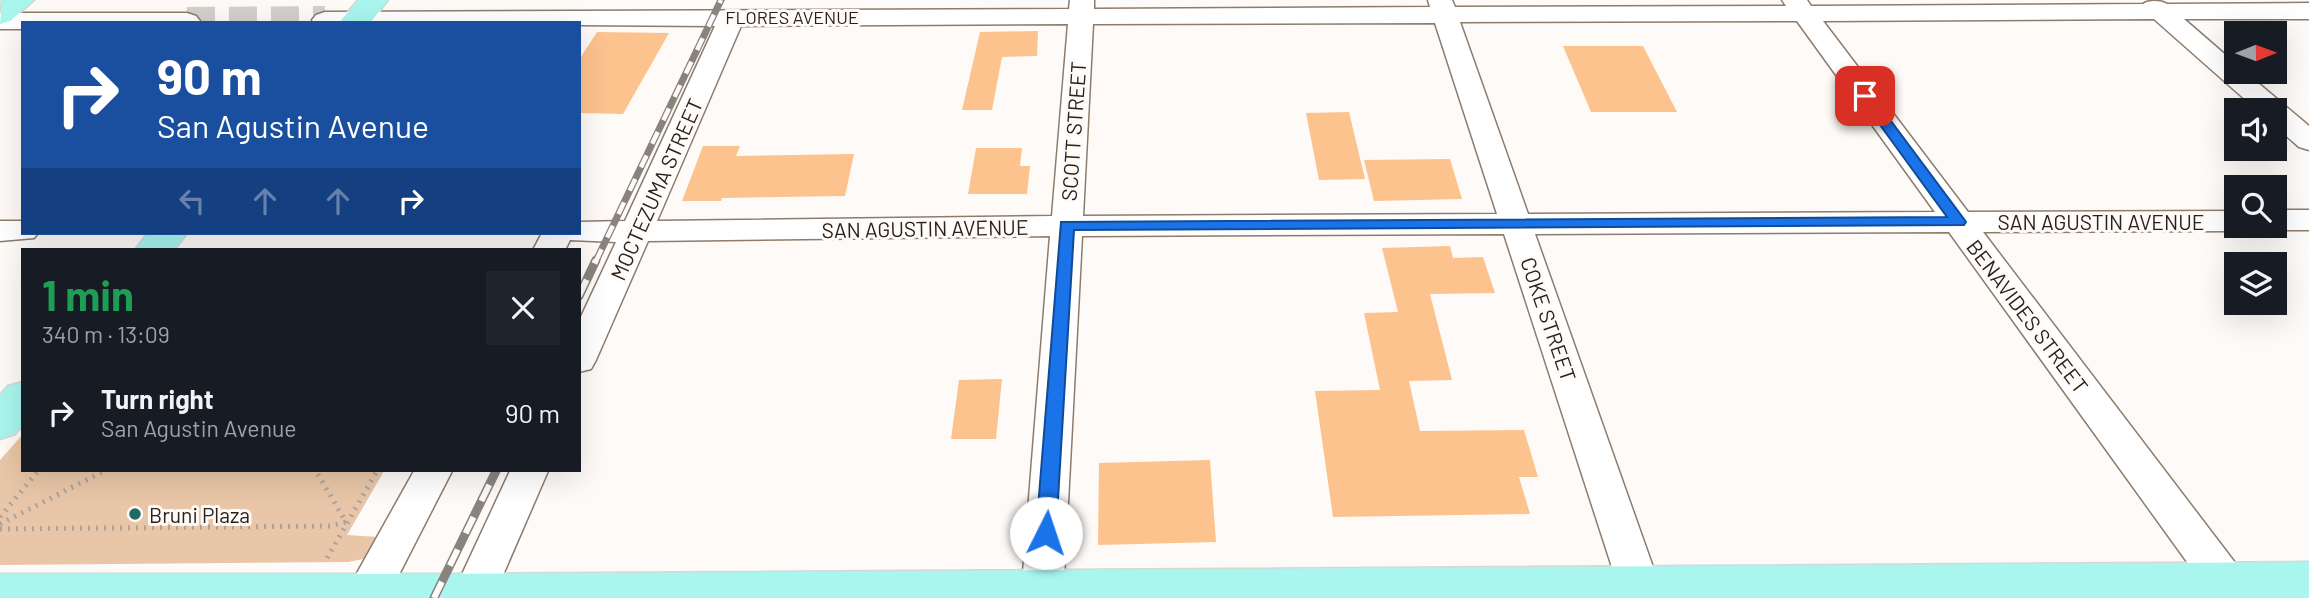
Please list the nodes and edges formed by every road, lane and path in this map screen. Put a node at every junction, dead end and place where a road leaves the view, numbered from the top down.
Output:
1 (20, 0) edge
2 (1799, 6) edge
3 (2154, 6) edge
4 (1442, 7) edge
5 (1081, 8) edge
6 (2309, 11) edge
7 (362, 14) edge
8 (0, 15) edge
9 (732, 17) junction
10 (187, 20) dead end
11 (325, 20) dead end
12 (0, 21) edge
13 (2259, 98) edge
14 (2287, 122) edge
15 (2309, 141) edge
16 (2224, 220) edge
17 (2287, 220) edge
18 (2309, 220) edge
19 (1958, 222) junction
20 (1516, 224) junction
21 (1066, 226) junction
22 (0, 231) edge
23 (21, 231) edge
24 (581, 232) edge
25 (637, 232) junction
26 (167, 235) edge
27 (155, 248) edge
28 (581, 356) edge
29 (21, 399) edge
30 (0, 423) edge
31 (36, 472) edge
32 (102, 472) edge
33 (317, 472) edge
34 (377, 472) edge
35 (432, 472) edge
36 (529, 472) edge
37 (0, 517) edge
38 (0, 527) edge
39 (2309, 582) edge
40 (342, 588) edge
41 (2232, 590) edge
42 (1395, 592) edge
43 (1542, 592) edge
44 (1641, 592) edge
45 (1042, 593) edge
46 (946, 594) edge
47 (0, 595) edge
48 (473, 596) edge
49 (95, 597) edge

1 - 8 main road
2 - 3 street, FLORES AVENUE
2 - 4 street, FLORES AVENUE
2 - 19 street, BENAVIDES STREET
3 - 6 street, FLORES AVENUE
3 - 13 street
4 - 5 street, FLORES AVENUE
4 - 20 street, COKE STREET
5 - 9 street, FLORES AVENUE
5 - 21 street, SCOTT STREET
7 - 9 street, FLORES AVENUE
7 - 11 street, FLORES AVENUE
9 - 25 street, MOCTEZUMA STREET
10 - 12 street
14 - 15 street
16 - 19 street, SAN AGUSTIN AVENUE
17 - 18 street
19 - 20 street, SAN AGUSTIN AVENUE
19 - 41 street, BENAVIDES STREET
20 - 21 street, SAN AGUSTIN AVENUE
20 - 44 street, COKE STREET
21 - 25 street, SAN AGUSTIN AVENUE
21 - 45 street, SCOTT STREET
22 - 23 street
24 - 25 street, SAN AGUSTIN AVENUE
25 - 28 street, MOCTEZUMA STREET
26 - 27 main road
29 - 30 main road
31 - 37 path
32 - 38 path
33 - 38 path
34 - 40 path
35 - 40 street
36 - 48 street
39 - 41 main road
40 - 48 main road
40 - 49 main road
41 - 44 main road
42 - 43 main road
42 - 45 main road
43 - 44 main road
45 - 46 main road
46 - 48 main road
47 - 49 main road

